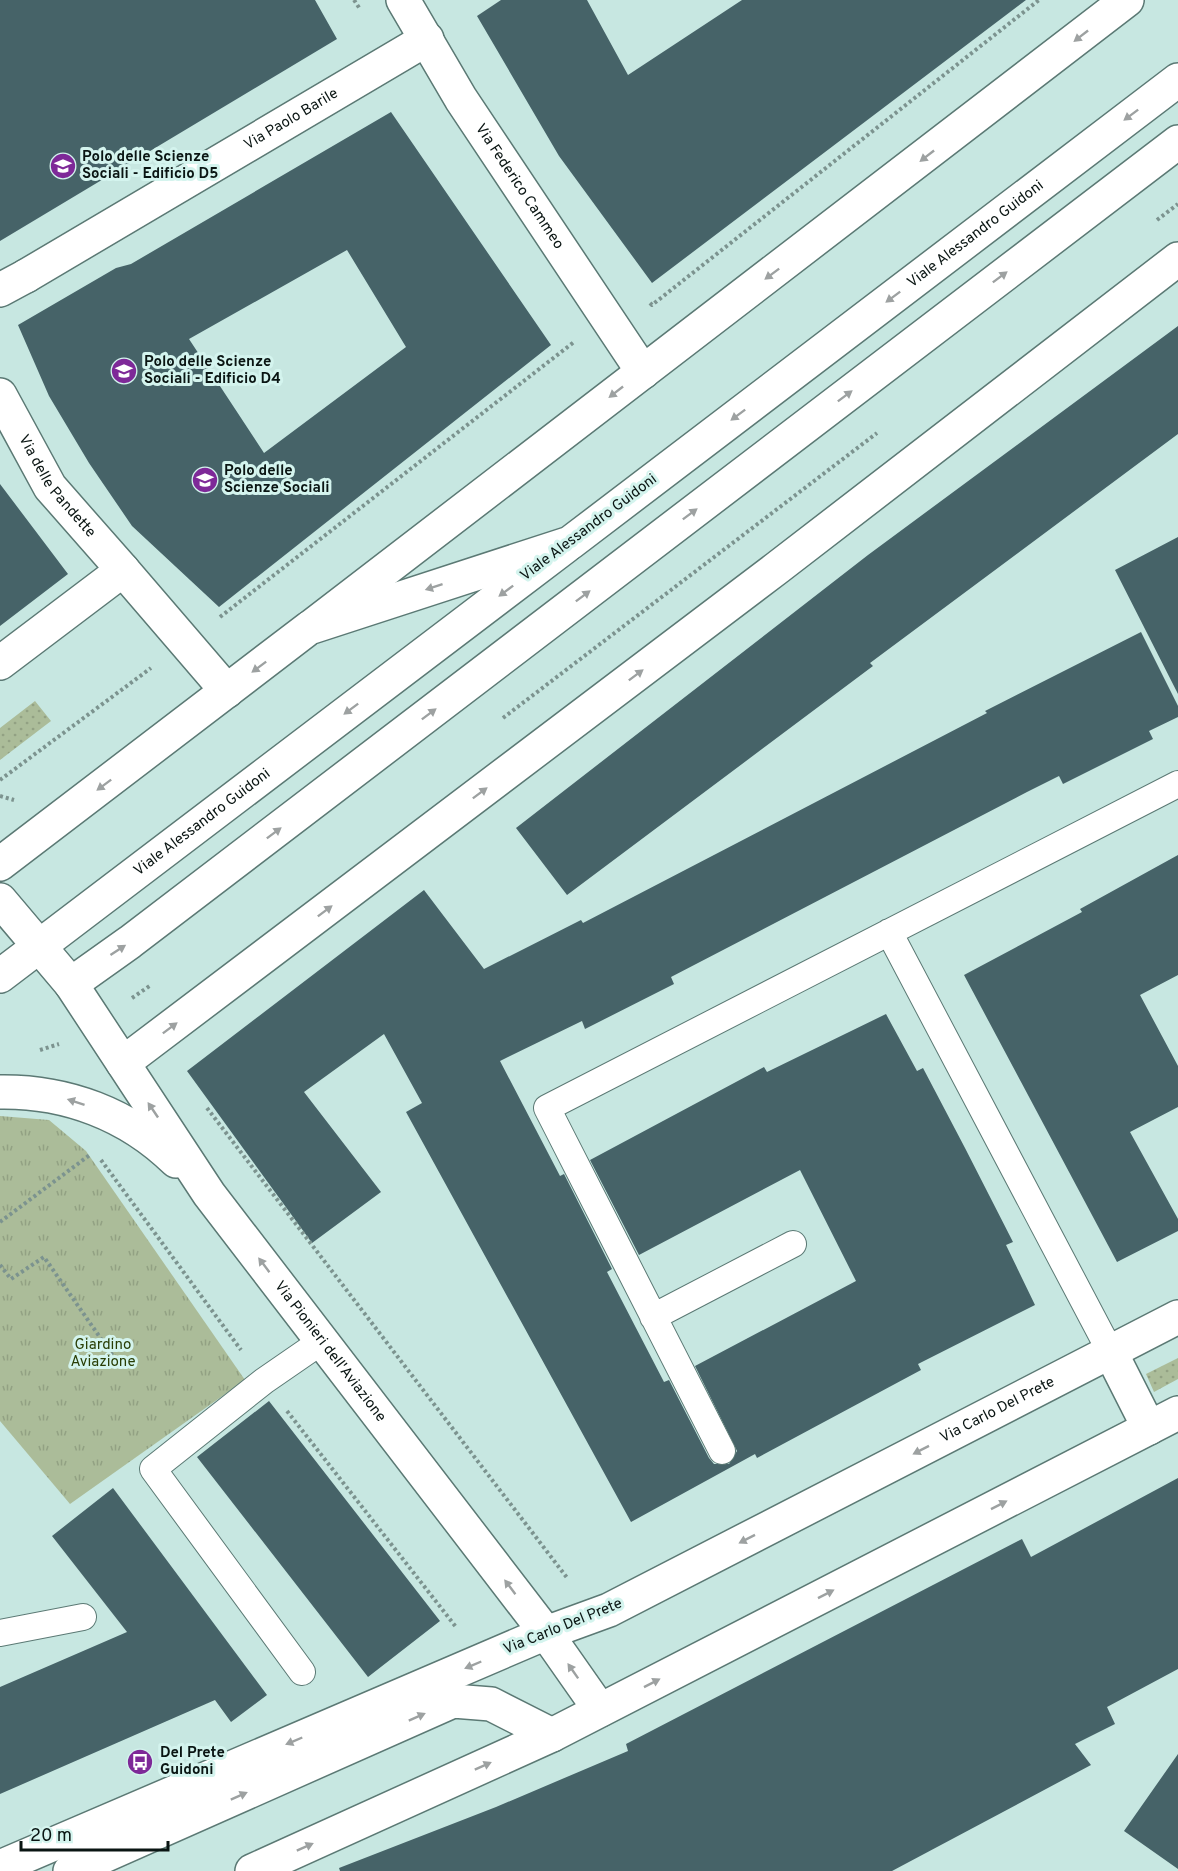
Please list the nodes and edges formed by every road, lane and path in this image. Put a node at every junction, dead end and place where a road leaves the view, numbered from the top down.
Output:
1 (403, 0) edge
2 (1040, 0) edge
3 (1127, 0) edge
4 (427, 39) junction
5 (1178, 80) edge
6 (1178, 142) edge
7 (1178, 204) edge
8 (1149, 226) dead end
9 (1178, 259) edge
10 (13, 283) edge
11 (652, 305) dead end
12 (570, 333) dead end
13 (643, 372) junction
14 (0, 395) edge
15 (883, 428) dead end
16 (570, 543) junction
17 (123, 570) junction
18 (309, 628) junction
19 (186, 643) junction
20 (0, 663) edge
21 (227, 691) junction
22 (493, 725) dead end
23 (0, 780) edge
24 (1178, 784) edge
25 (0, 864) edge
26 (0, 900) edge
27 (890, 932) junction
28 (38, 945) junction
29 (0, 976) edge
30 (71, 984) junction
31 (123, 1064) junction
32 (0, 1092) edge
33 (201, 1100) dead end
34 (87, 1147) dead end
35 (93, 1153) junction
36 (209, 1194) junction
37 (0, 1222) edge
38 (792, 1244) dead end
39 (0, 1265) edge
40 (653, 1317) junction
41 (1178, 1317) edge
42 (322, 1341) junction
43 (1111, 1353) junction
44 (114, 1356) dead end
45 (264, 1381) junction
46 (1178, 1413) edge
47 (1149, 1428) junction
48 (722, 1451) dead end
49 (566, 1580) dead end
50 (83, 1617) dead end
51 (0, 1633) edge
52 (546, 1633) junction
53 (461, 1634) dead end
54 (302, 1672) dead end
55 (600, 1710) junction
56 (552, 1735) junction
57 (0, 1867) edge
58 (70, 1871) edge
59 (252, 1871) edge

1 - 4 main road, Via Federico Cammeo
2 - 11 path
3 -> 13 main road
4 - 10 main road, Via Paolo Barile
4 - 13 main road, Via Federico Cammeo
5 -> 16 main road, Viale Alessandro Guidoni
30 -> 6 main road
7 - 8 path
31 -> 9 main road
12 - 19 path
13 -> 18 main road
14 - 17 main road, Via delle Pandette
15 - 22 path
16 -> 18 main road
16 -> 28 main road, Viale Alessandro Guidoni
17 - 19 main road, Via delle Pandette
17 - 20 main road
18 -> 21 main road
19 - 21 main road, Via delle Pandette
19 - 23 path
21 -> 25 main road
24 - 27 lane
26 - 28 main road, Via Pionieri dell'Aviazione
27 - 40 lane
27 - 43 lane
28 - 29 main road, Viale Alessandro Guidoni
28 - 30 main road, Via Pionieri dell'Aviazione
30 - 31 main road, Via Pionieri dell'Aviazione
36 -> 31 main road, Via Pionieri dell'Aviazione
36 -> 32 main road
33 - 49 path
34 - 35 path
35 - 37 path
35 - 45 path
42 -> 36 main road, Via Pionieri dell'Aviazione
38 - 40 lane
39 - 44 path
40 - 48 lane
41 - 43 main road, Via Carlo Del Prete
42 - 45 lane
52 -> 42 main road, Via Pionieri dell'Aviazione
43 - 47 main road
43 -> 52 main road, Via Carlo Del Prete
45 - 53 path
45 - 54 lane
46 - 47 main road
55 -> 47 main road
50 - 51 lane
55 -> 52 main road, Via Pionieri dell'Aviazione
52 -> 57 main road, Via Carlo Del Prete
55 - 56 main road
58 -> 56 main road
59 -> 56 main road

